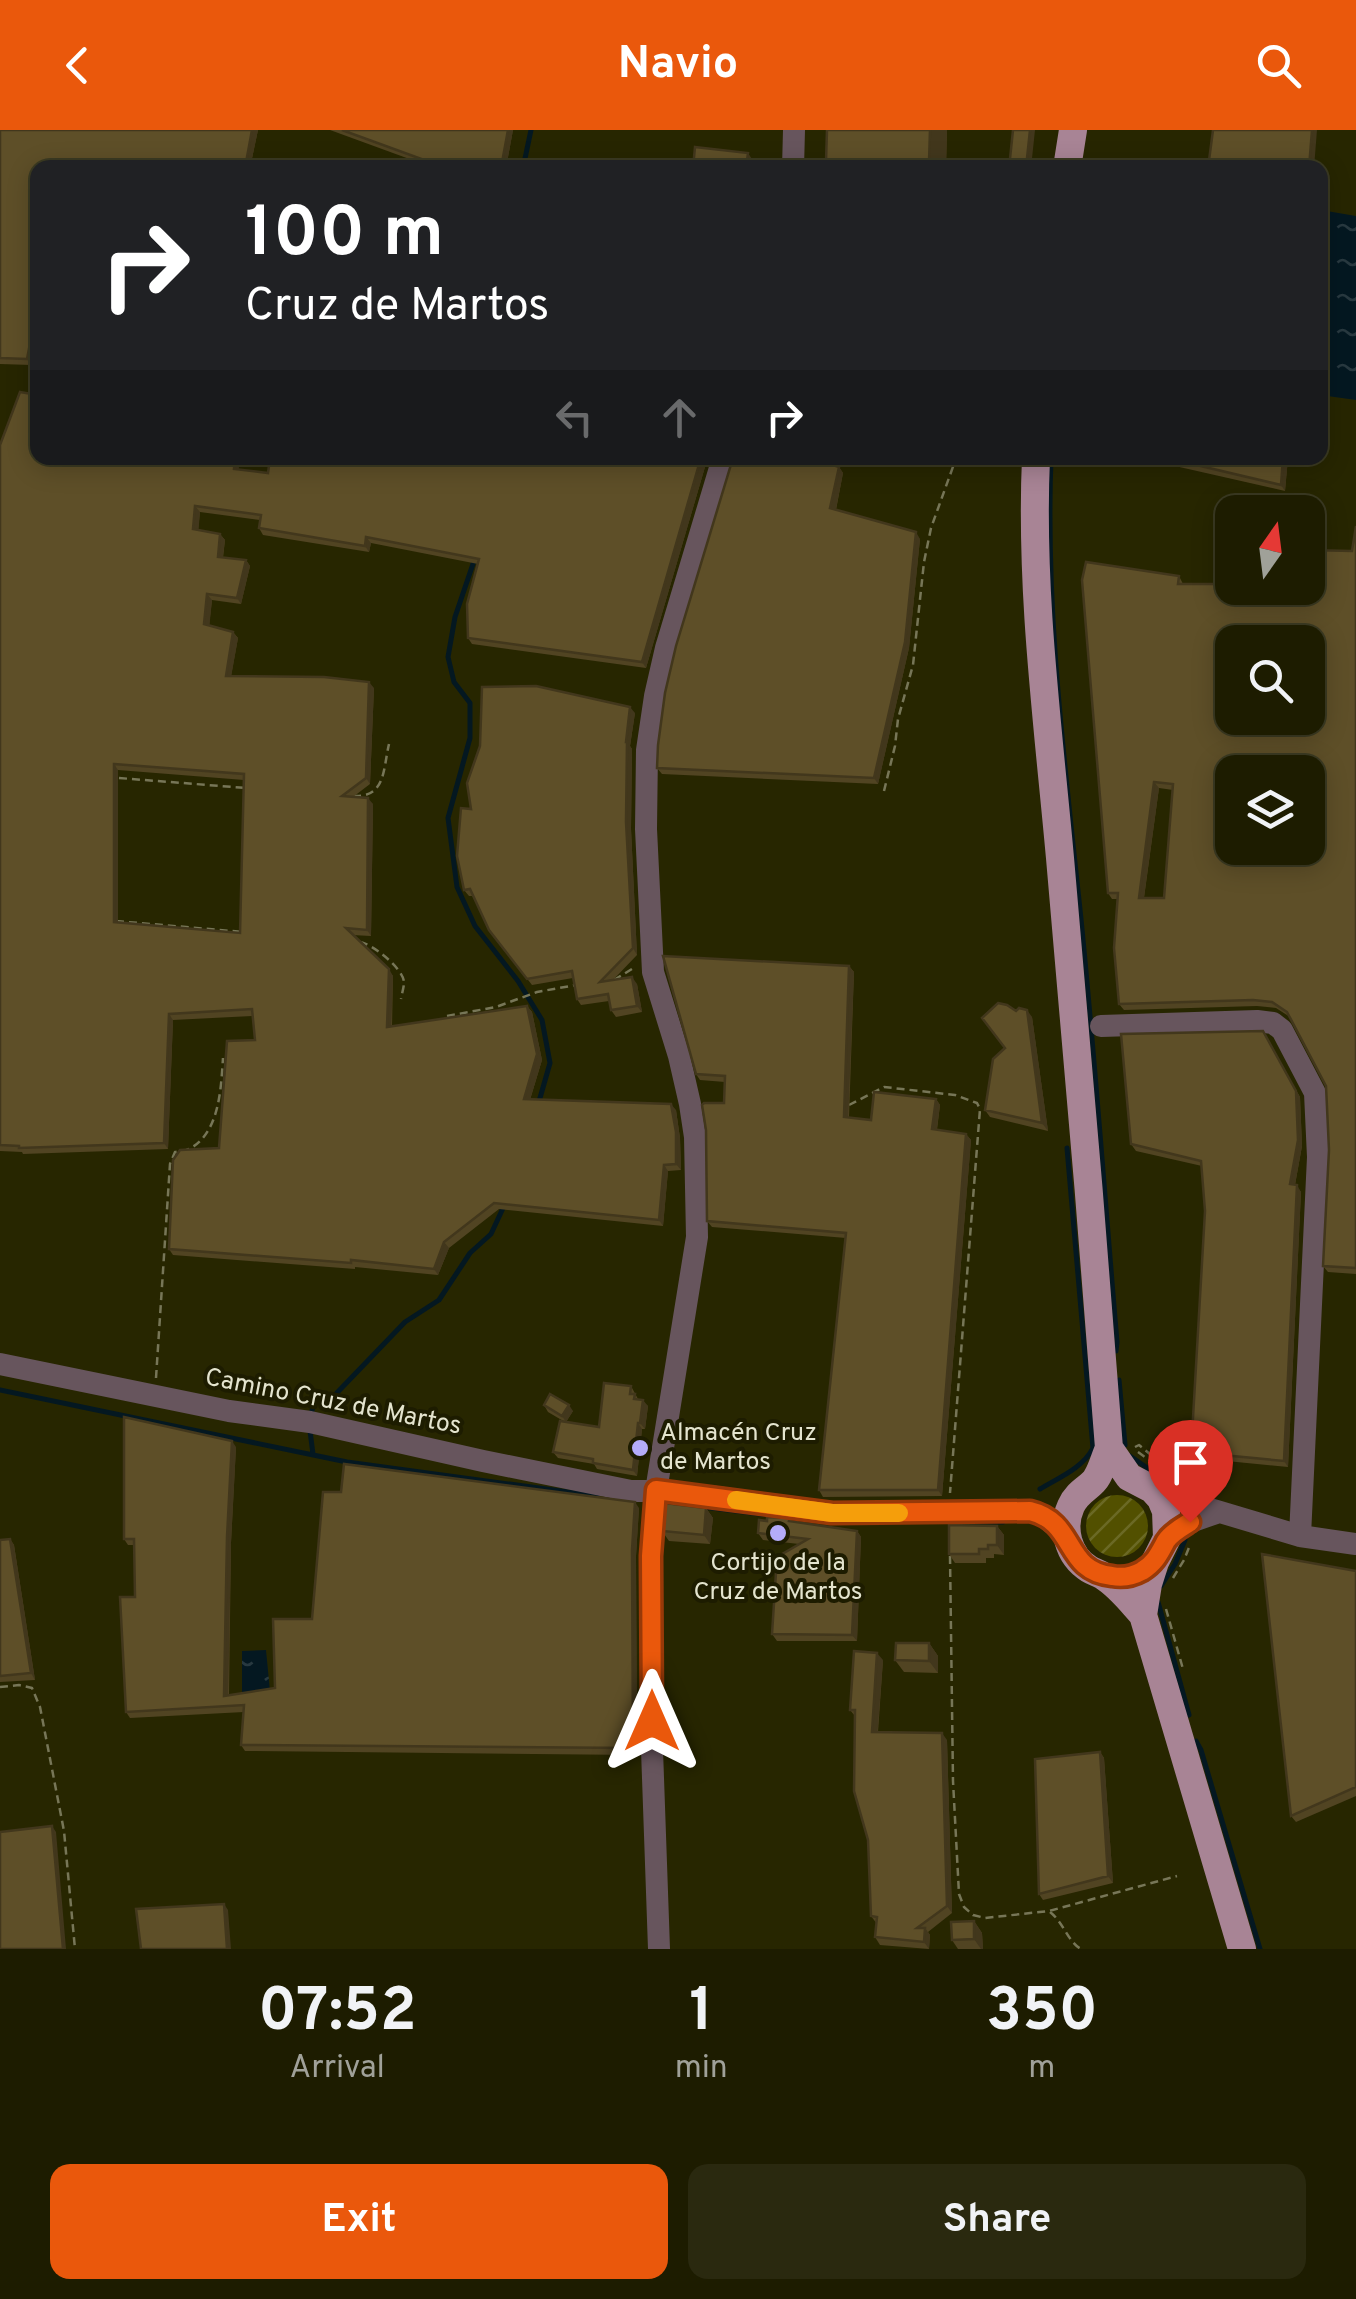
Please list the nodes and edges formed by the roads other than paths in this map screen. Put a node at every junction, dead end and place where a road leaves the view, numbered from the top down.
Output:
1 (794, 130) edge
2 (1073, 130) edge
3 (793, 160) edge
4 (1068, 160) edge
5 (721, 465) edge
6 (1036, 465) edge
7 (1101, 1026) dead end
8 (0, 1364) edge
9 (1120, 1447) junction
10 (1141, 1483) junction
11 (1086, 1488) junction
12 (656, 1500) junction
13 (1022, 1510) junction
14 (1067, 1536) junction
15 (1300, 1536) junction
16 (1173, 1542) junction
17 (1356, 1544) edge
18 (1103, 1576) junction
19 (1144, 1615) junction
20 (659, 1949) edge
21 (1242, 1949) edge

1 - 3 street
2 - 4 main road
5 - 12 street
6 - 9 main road
7 - 15 street
8 - 12 street, Camino Cruz de Martos
9 - 10 main road
9 - 11 main road
10 - 11 street
10 - 16 street
10 - 16 main road
11 - 13 street, Camino Cruz de Martos
11 - 14 main road
12 - 13 street, Camino Cruz de Martos
12 - 20 street
13 - 14 street
14 - 18 main road
15 - 16 street
15 - 17 street
16 - 18 main road
16 - 19 main road
18 - 19 main road
19 - 21 main road

